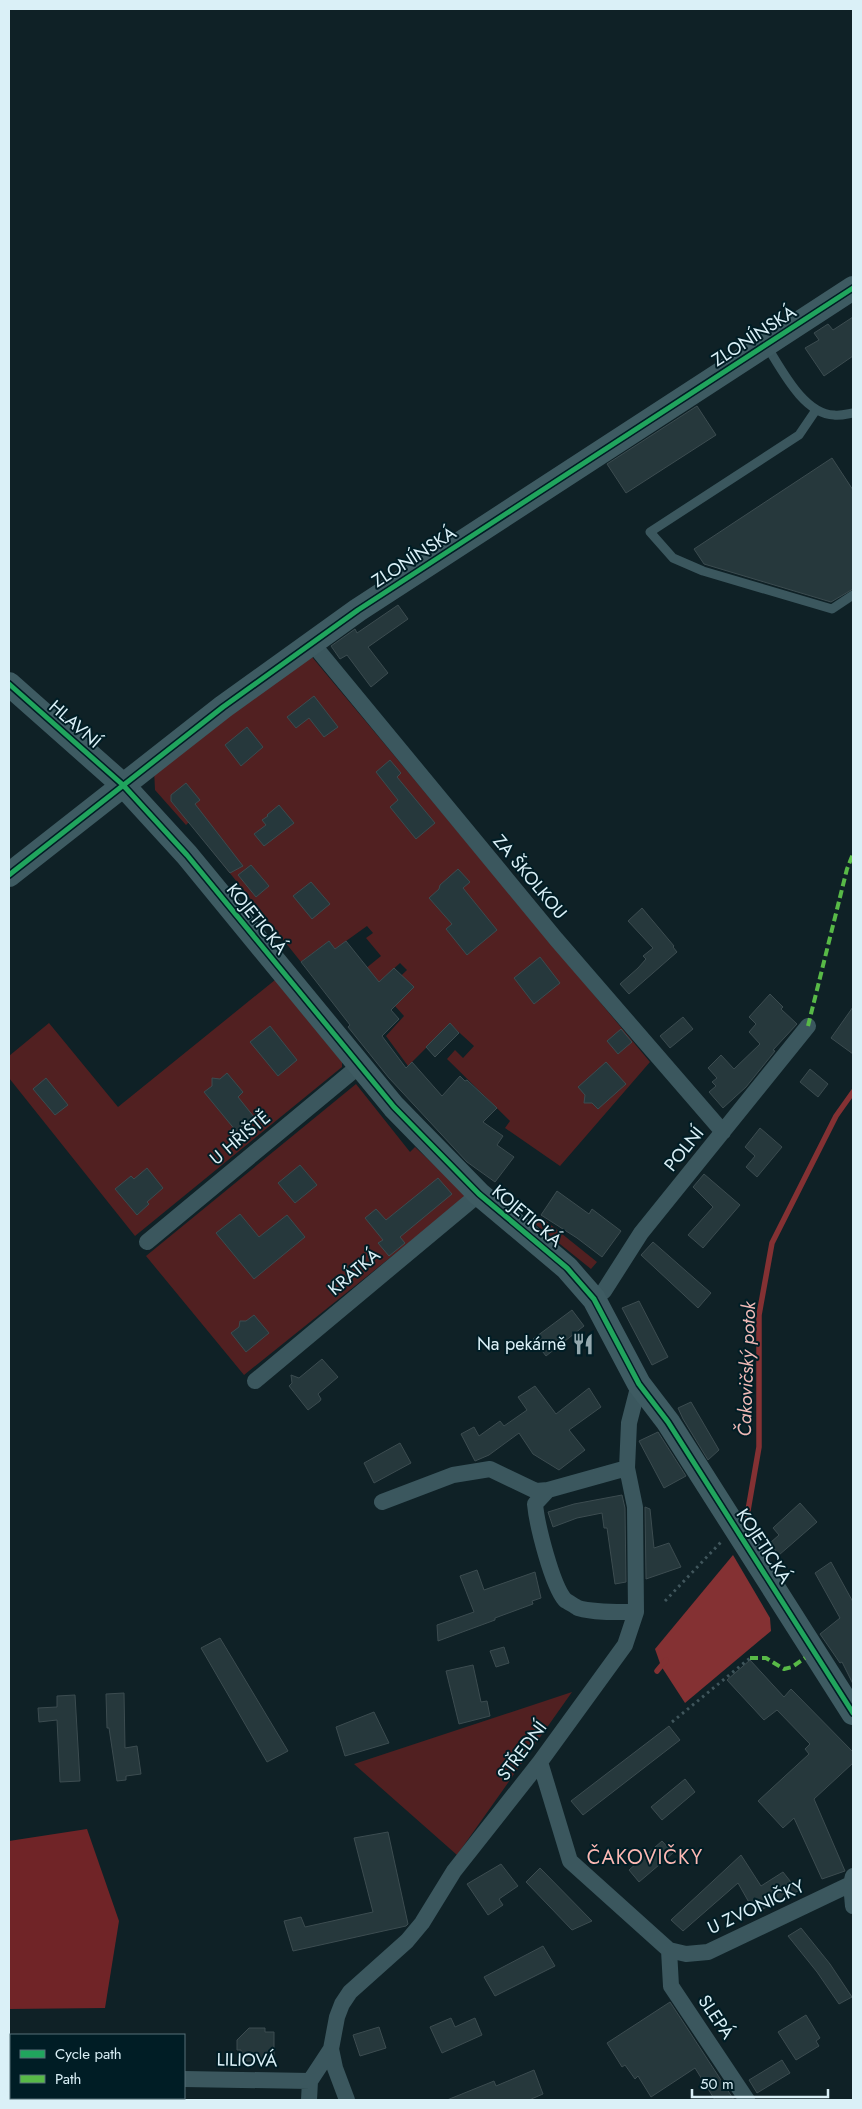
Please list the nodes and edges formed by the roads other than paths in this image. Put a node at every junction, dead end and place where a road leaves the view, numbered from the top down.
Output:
1 (853, 288) edge
2 (766, 345) junction
3 (816, 410) junction
4 (853, 413) edge
5 (853, 595) edge
6 (312, 643) junction
7 (9, 684) edge
8 (123, 785) junction
9 (9, 875) edge
10 (808, 1026) dead end
11 (359, 1066) junction
12 (723, 1132) junction
13 (479, 1194) junction
14 (147, 1242) dead end
15 (594, 1299) junction
16 (255, 1381) dead end
17 (638, 1384) junction
18 (627, 1468) junction
19 (548, 1490) junction
20 (382, 1502) dead end
21 (636, 1612) junction
22 (853, 1713) edge
23 (540, 1762) junction
24 (852, 1880) edge
25 (853, 1906) edge
26 (669, 1950) junction
27 (331, 2048) junction
28 (185, 2079) edge
29 (310, 2081) junction
30 (310, 2100) edge
31 (347, 2100) edge
32 (747, 2100) edge

1 - 2 street, ZLONÍNSKÁ
2 - 3 lane
2 - 6 street, ZLONÍNSKÁ
3 - 4 lane
3 - 5 lane
6 - 8 street, ZLONÍNSKÁ
6 - 12 street, ZA ŠKOLKOU
7 - 8 street, HLAVNÍ
8 - 9 street, ZLONÍNSKÁ
8 - 11 street, KOJETICKÁ
10 - 12 street, POLNÍ
11 - 13 street, KOJETICKÁ
11 - 14 street, U HŘIŠTĚ
12 - 15 street, POLNÍ
13 - 15 street, KOJETICKÁ
13 - 16 street, KRÁTKÁ
15 - 17 street, KOJETICKÁ
17 - 18 street, STŘEDNÍ
17 - 22 street, KOJETICKÁ
18 - 19 street
18 - 21 street, STŘEDNÍ
19 - 20 street
19 - 21 street
21 - 23 street, STŘEDNÍ
23 - 26 street
23 - 27 street, STŘEDNÍ
24 - 25 street
24 - 26 street, U ZVONIČKY
26 - 32 street, SLEPÁ
27 - 29 street
27 - 31 street, STŘEDNÍ
28 - 29 street, LILIOVÁ
29 - 30 street

